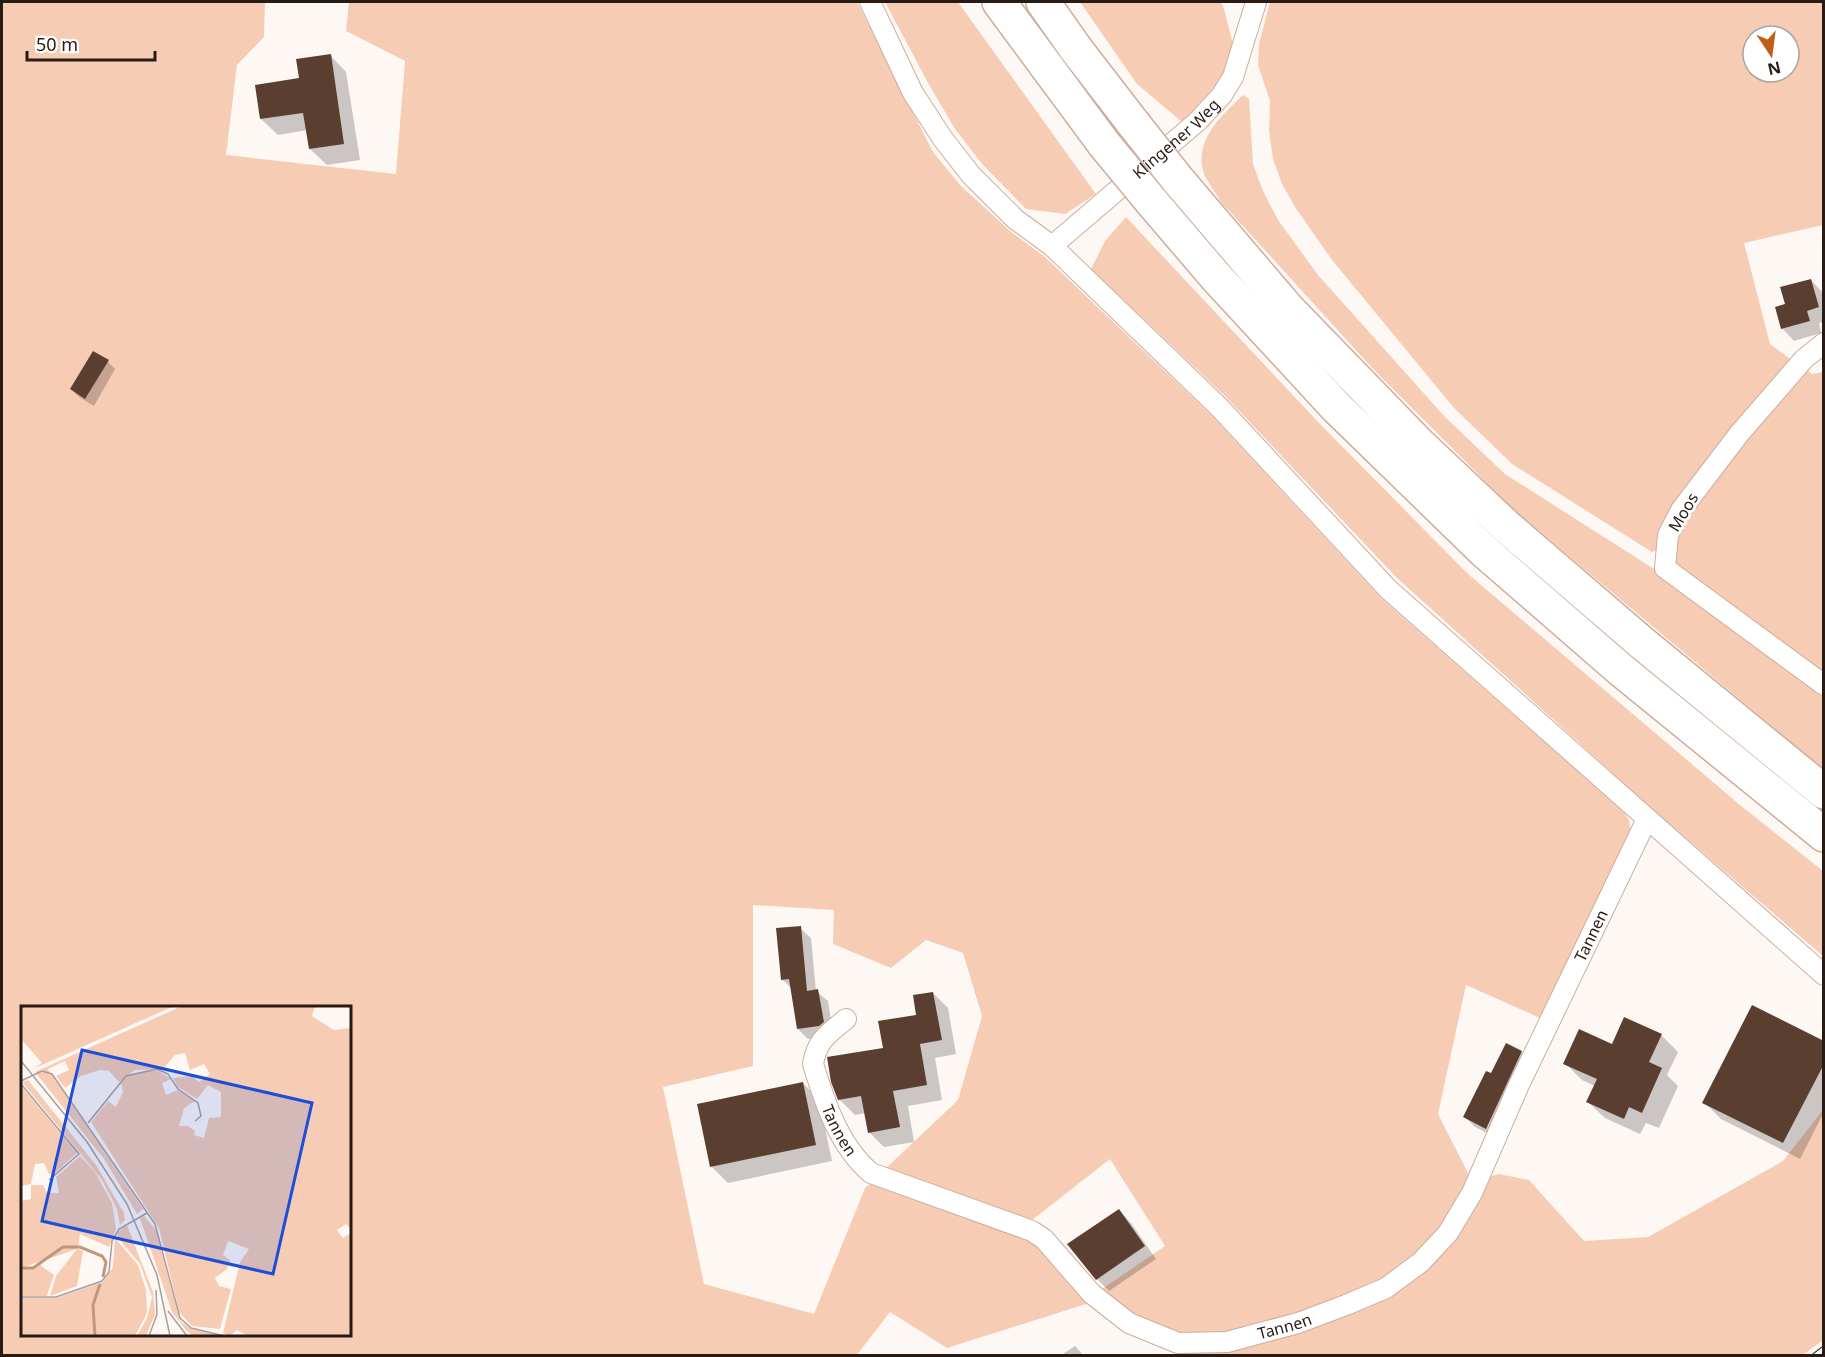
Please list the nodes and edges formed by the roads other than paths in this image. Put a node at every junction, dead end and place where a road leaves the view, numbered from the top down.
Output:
1 (870, 2) edge
2 (999, 2) edge
3 (1043, 2) edge
4 (1256, 2) edge
5 (1052, 246) junction
6 (1824, 343) edge
7 (1824, 685) edge
8 (1824, 792) edge
9 (1647, 819) junction
10 (1824, 835) edge
11 (1824, 975) edge
12 (846, 1019) dead end

1 - 5 street
2 - 10 highway, bridge
3 - 8 highway, bridge
4 - 5 street, Klingener Weg
5 - 9 street
6 - 7 street, Moos
9 - 11 street
9 - 12 street, Tannen

